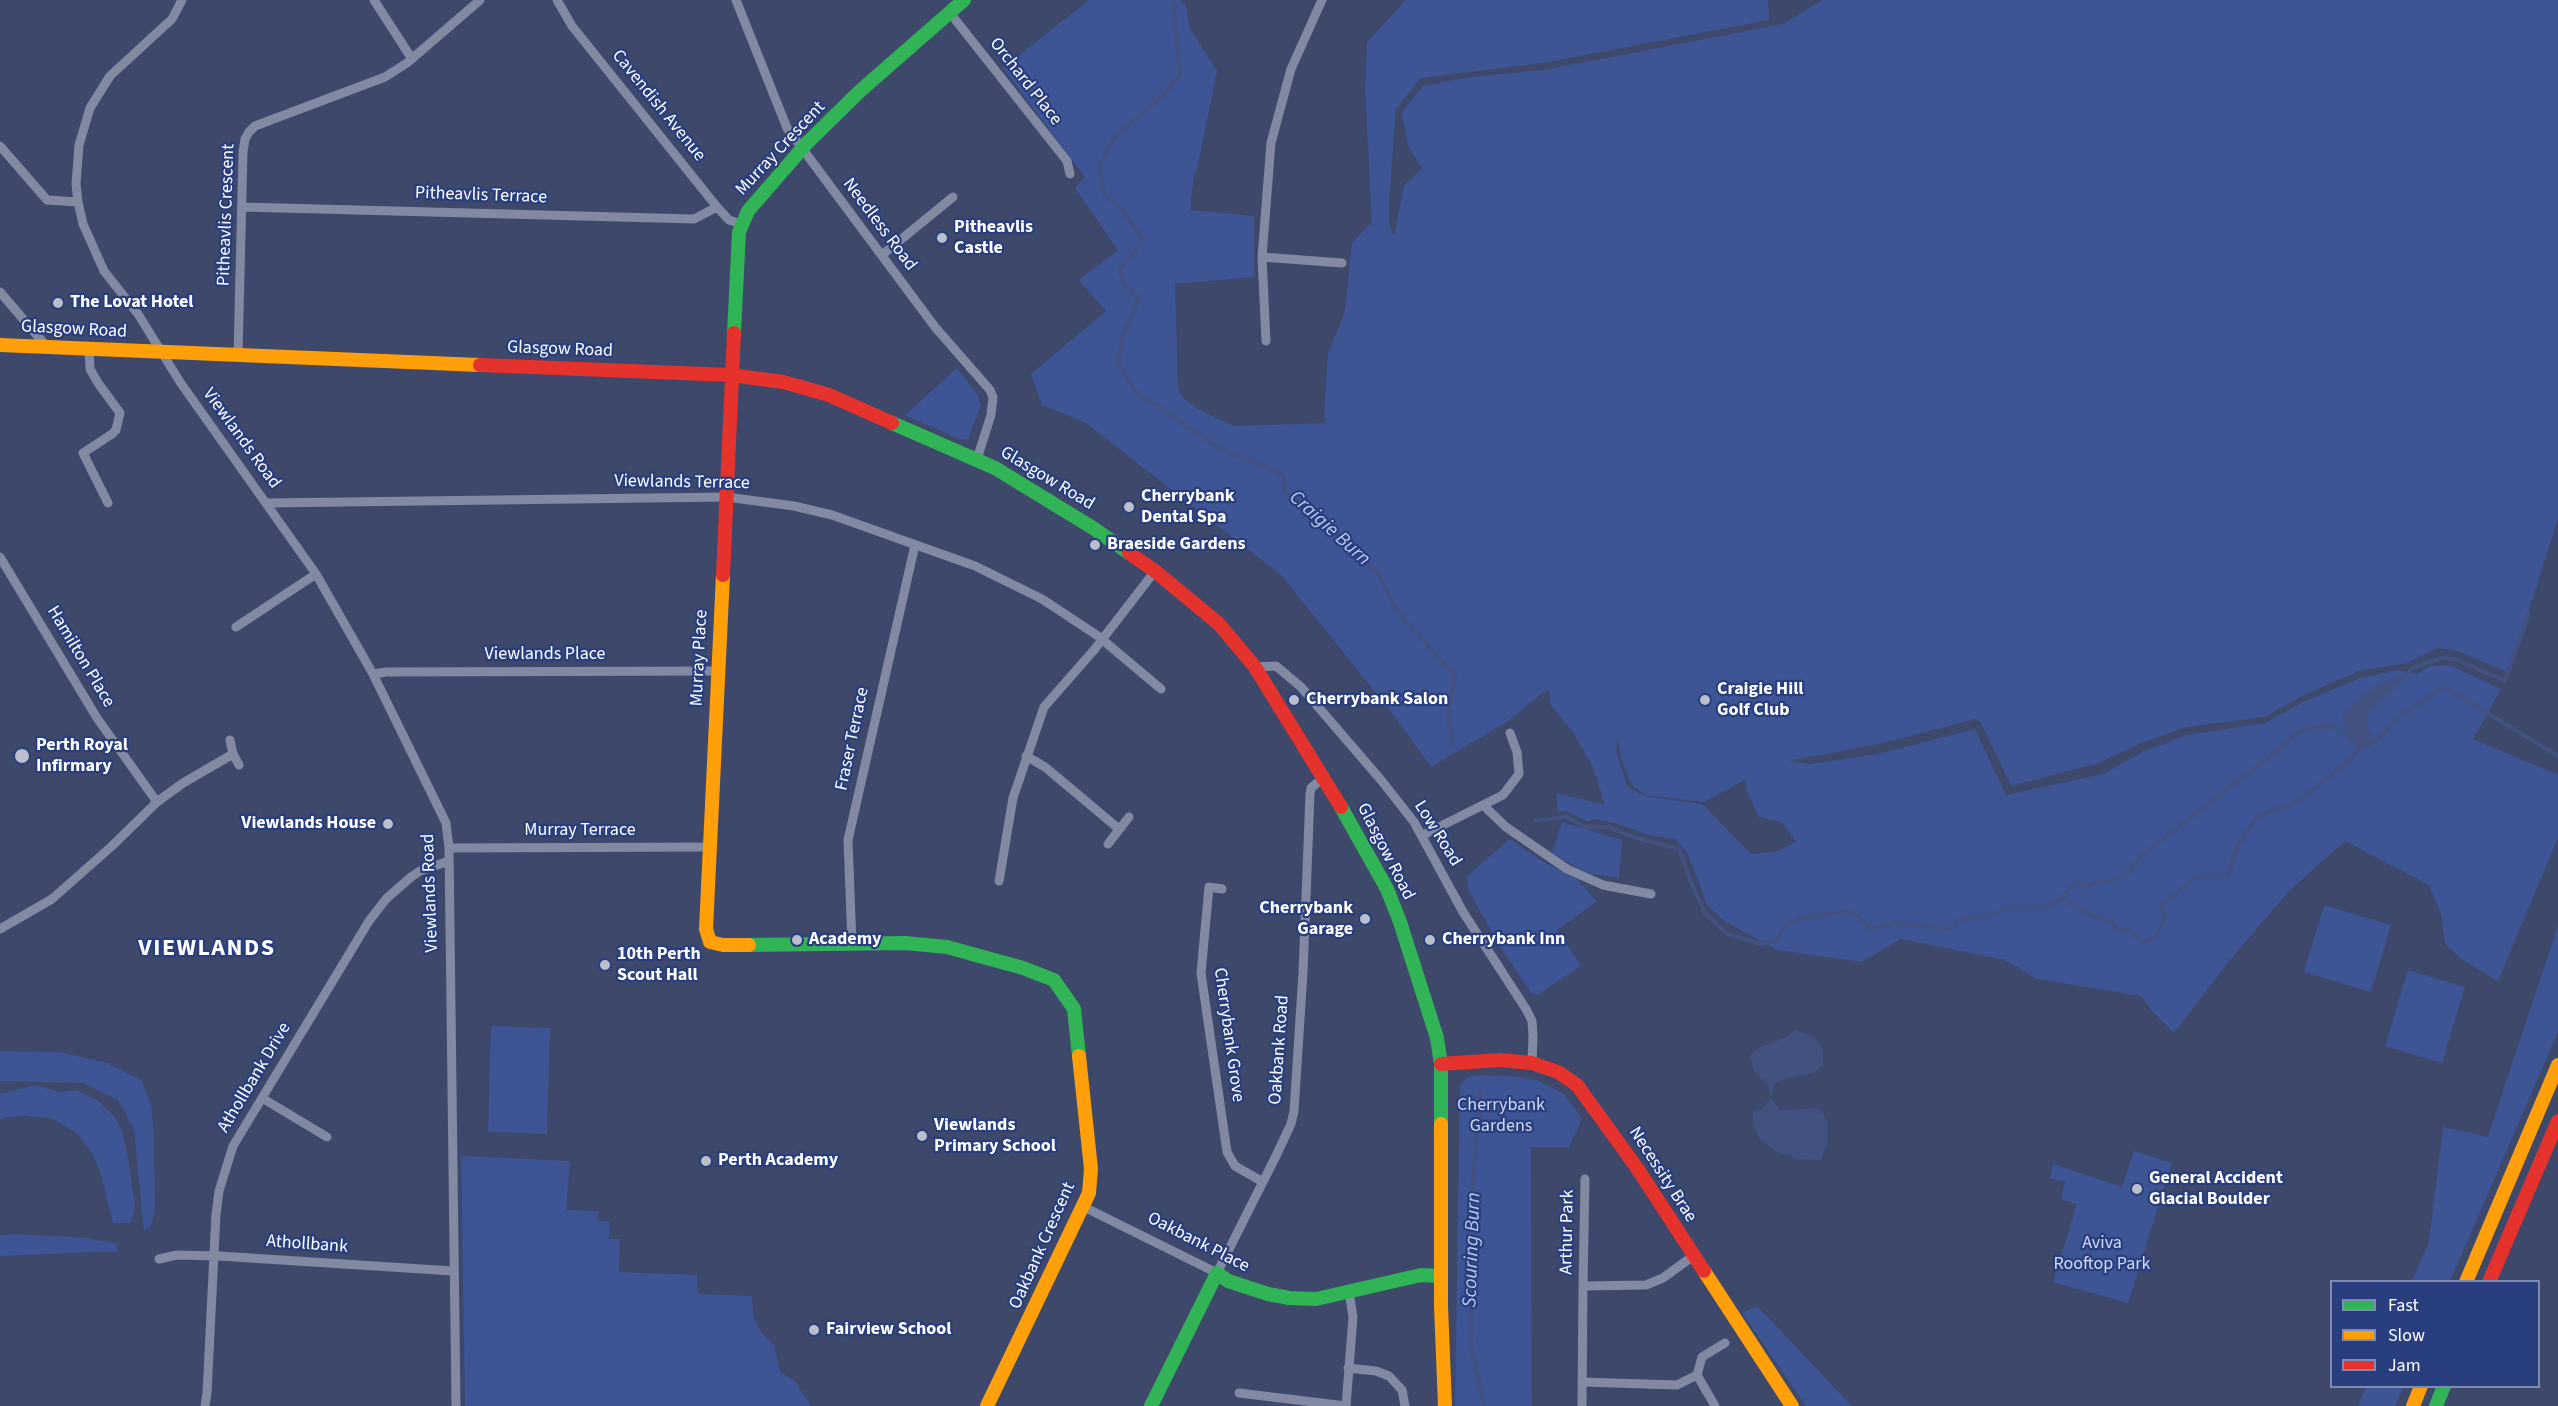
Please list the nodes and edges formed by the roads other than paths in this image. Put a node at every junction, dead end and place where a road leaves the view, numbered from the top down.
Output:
1 (182, 0) edge
2 (374, 0) edge
3 (480, 0) edge
4 (557, 0) edge
5 (736, 0) edge
6 (964, 0) edge
7 (1322, 0) edge
8 (950, 13) junction
9 (412, 59) junction
10 (0, 146) edge
11 (802, 148) junction
12 (1070, 174) dead end
13 (952, 197) dead end
14 (78, 202) junction
15 (243, 207) junction
16 (717, 207) junction
17 (741, 224) junction
18 (882, 255) junction
19 (1262, 257) junction
20 (1342, 263) dead end
21 (0, 292) edge
22 (1266, 341) dead end
23 (0, 345) edge
24 (47, 347) junction
25 (89, 349) junction
26 (161, 352) junction
27 (238, 355) junction
28 (731, 375) junction
29 (976, 459) junction
30 (726, 497) junction
31 (108, 503) dead end
32 (267, 503) junction
33 (915, 545) junction
34 (0, 557) edge
35 (1155, 571) junction
36 (316, 574) junction
37 (236, 627) dead end
38 (1102, 640) junction
39 (1255, 666) junction
40 (718, 670) junction
41 (373, 674) junction
42 (1161, 689) dead end
43 (1510, 733) dead end
44 (230, 740) dead end
45 (232, 754) junction
46 (1026, 756) junction
47 (239, 765) dead end
48 (1324, 777) junction
49 (157, 802) junction
50 (1483, 805) junction
51 (1129, 817) dead end
52 (1119, 829) junction
53 (1423, 836) junction
54 (1108, 844) dead end
55 (710, 847) junction
56 (449, 848) junction
57 (449, 861) junction
58 (999, 881) dead end
59 (1222, 889) dead end
60 (1652, 894) dead end
61 (0, 928) edge
62 (710, 942) joint
63 (852, 944) junction
64 (1532, 1063) junction
65 (1441, 1064) junction
66 (2558, 1065) edge
67 (262, 1098) junction
68 (2558, 1121) edge
69 (327, 1137) dead end
70 (1585, 1179) dead end
71 (1263, 1182) junction
72 (1084, 1206) junction
73 (214, 1256) junction
74 (1694, 1256) junction
75 (159, 1259) dead end
76 (453, 1271) junction
77 (1217, 1273) junction
78 (1441, 1276) junction
79 (2466, 1280) edge
80 (2489, 1280) edge
81 (1583, 1286) junction
82 (1350, 1292) junction
83 (1725, 1343) dead end
84 (1348, 1368) junction
85 (1697, 1375) junction
86 (1582, 1382) junction
87 (2420, 1388) edge
88 (2443, 1388) edge
89 (1239, 1393) dead end
90 (205, 1406) edge
91 (456, 1406) edge
92 (987, 1406) edge
93 (1151, 1406) edge
94 (1346, 1406) edge
95 (1405, 1406) edge
96 (1445, 1406) edge
97 (1582, 1406) edge
98 (1715, 1406) edge
99 (1792, 1406) edge
100 (2413, 1406) edge
101 (2436, 1406) edge

1 - 14 street, Viewlands Road
2 - 9 street
3 - 9 street, Pitheavlis Crescent
4 - 16 street, Cavendish Avenue
5 - 11 street, Needless Road
6 - 8 main road, Murray Crescent
7 - 19 street
8 - 11 main road, Murray Crescent
8 - 12 street, Orchard Place
9 - 15 street, Pitheavlis Crescent
10 - 14 street
11 - 17 main road, Murray Crescent
11 - 18 street, Needless Road
13 - 18 street
14 - 26 street, Viewlands Road
15 - 16 street, Pitheavlis Terrace
15 - 27 street, Pitheavlis Crescent
16 - 17 street, Cavendish Avenue
17 - 28 main road, Murray Crescent
18 - 29 street, Needless Road
19 - 20 street
19 - 22 street
21 - 24 street
23 - 24 main road, Glasgow Road
24 - 25 main road, Glasgow Road
25 - 26 main road, Glasgow Road
25 - 31 street
26 - 27 main road, Glasgow Road
26 - 32 street, Viewlands Road
27 - 28 main road, Glasgow Road
28 - 29 main road, Glasgow Road
28 - 30 main road, Murray Place
29 - 35 main road, Glasgow Road
30 - 32 street, Viewlands Terrace
30 - 33 street, Viewlands Terrace
30 - 40 main road, Murray Place
32 - 36 street, Viewlands Road
33 - 38 street, Viewlands Terrace
33 - 63 street, Fraser Terrace
34 - 49 street, Hamilton Place
35 - 38 street
35 - 39 main road, Glasgow Road
36 - 37 street
36 - 41 street, Viewlands Road
38 - 42 street, Viewlands Terrace
38 - 46 street
39 - 48 main road, Glasgow Road
39 - 53 street, Low Road
40 - 41 street, Viewlands Place
40 - 55 main road, Murray Place
41 - 56 street, Viewlands Road
43 - 50 street
44 - 45 street
45 - 47 street
45 - 49 street
46 - 52 street
46 - 58 street
48 - 65 main road, Glasgow Road
48 - 71 street, Oakbank Road
49 - 61 street
50 - 53 street
50 - 60 street
51 - 52 street
52 - 54 street
53 - 64 street, Low Road
55 - 56 street, Murray Terrace
55 - 62 main road, Murray Place
56 - 57 street, Viewlands Road
57 - 67 street, Athollbank Drive
57 - 76 street, Viewlands Road
59 - 71 street, Cherrybank Grove
62 - 63 main road, Oakbank Crescent
63 - 72 main road, Oakbank Crescent
64 - 65 main road, Necessity Brae
64 - 74 main road, Necessity Brae
65 - 78 main road, Glasgow Road
66 - 79 main road
67 - 69 street
67 - 73 street, Athollbank Drive
68 - 80 main road
70 - 81 street, Arthur Park
71 - 77 street, Oakbank Road
72 - 77 street, Oakbank Place
72 - 92 main road, Oakbank Crescent
73 - 75 street, Athollbank
73 - 76 street, Athollbank
73 - 90 street, Athollbank Drive
74 - 81 street
74 - 99 main road, Necessity Brae
76 - 91 street, Viewlands Road
77 - 82 main road, Oakbank Place
77 - 93 main road, Oakbank Road
78 - 82 main road, Oakbank Place
78 - 96 main road, Glasgow Road
81 - 86 street, Arthur Park
82 - 84 street
83 - 85 street
84 - 94 street
84 - 95 street
85 - 86 street
85 - 98 street
86 - 97 street, Arthur Park
87 - 100 main road
88 - 101 main road
89 - 94 street

